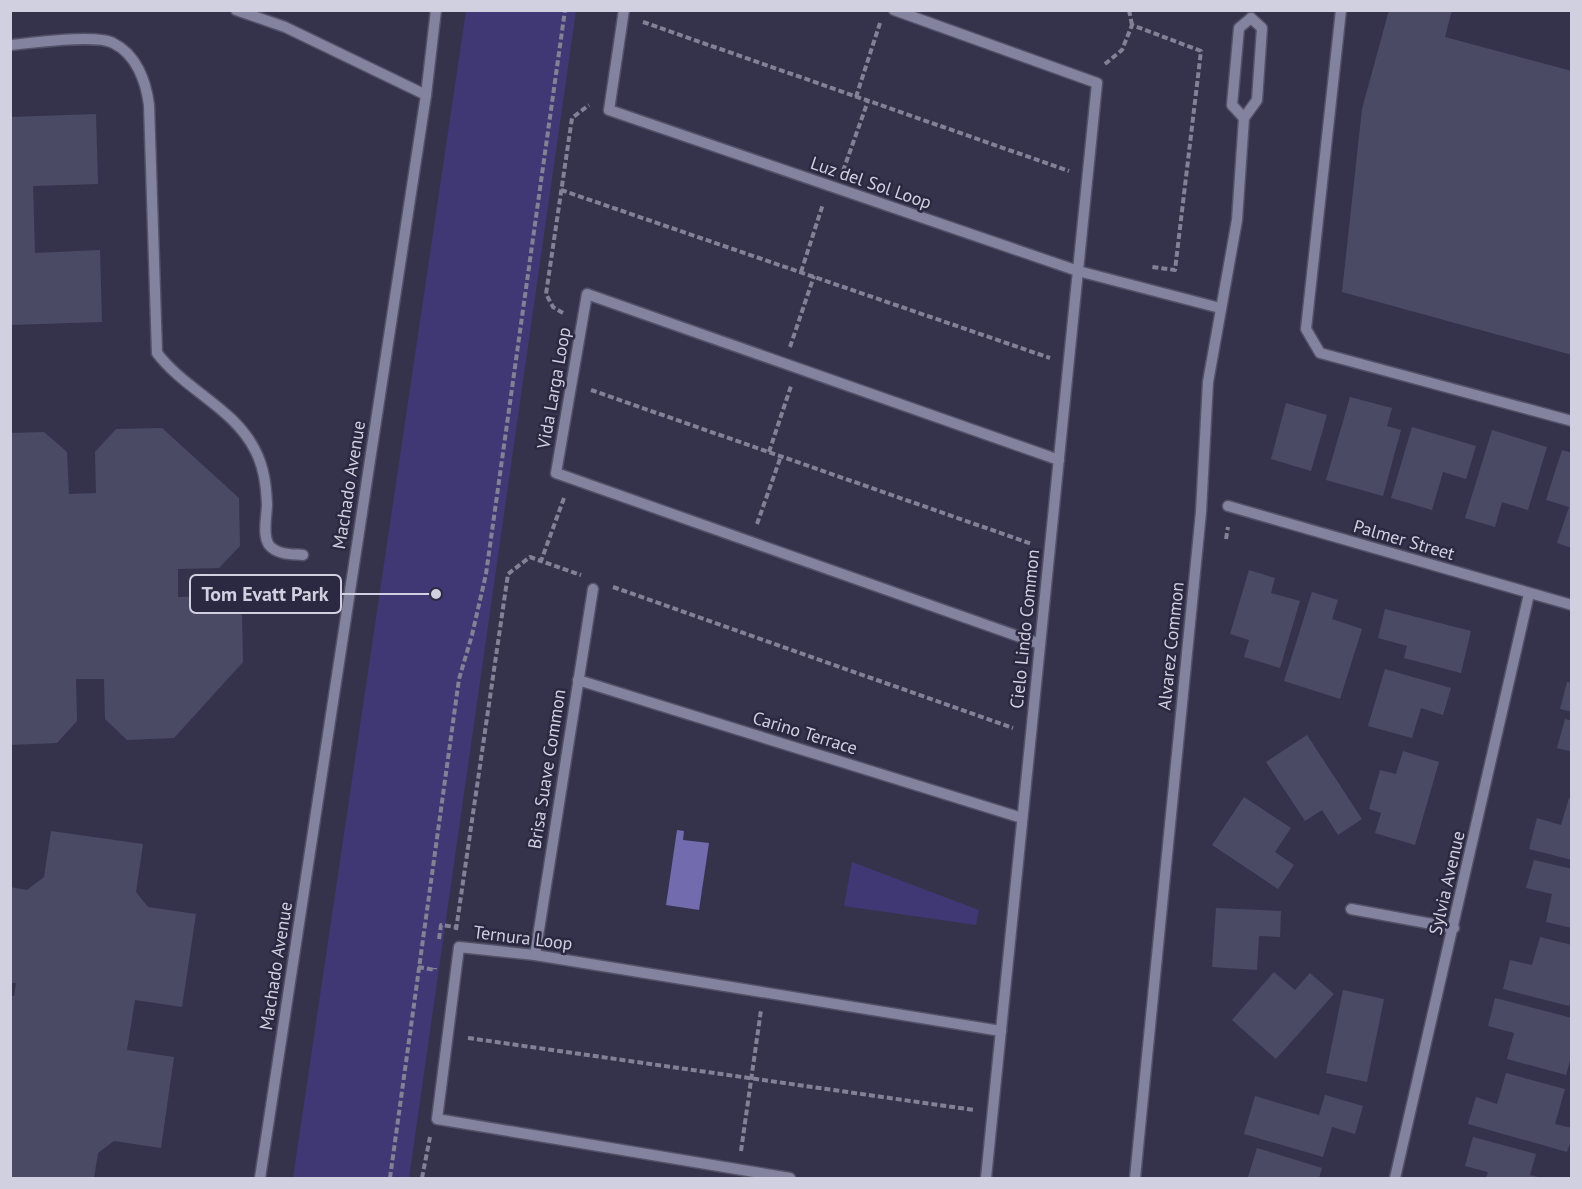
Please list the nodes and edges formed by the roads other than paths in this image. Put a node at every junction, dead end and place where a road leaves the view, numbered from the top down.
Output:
1 (236, 10) edge
2 (436, 10) edge
3 (894, 10) edge
4 (1341, 10) edge
5 (624, 13) edge
6 (1251, 14) edge
7 (262, 15) edge
8 (10, 45) edge
9 (426, 95) junction
10 (1244, 118) junction
11 (1078, 271) junction
12 (1220, 308) junction
13 (1572, 420) edge
14 (1059, 460) junction
15 (1228, 506) dead end
16 (303, 555) dead end
17 (592, 589) dead end
18 (1529, 594) junction
19 (1572, 605) edge
20 (1040, 644) junction
21 (578, 680) junction
22 (1022, 818) junction
23 (1351, 909) dead end
24 (1454, 928) junction
25 (535, 955) junction
26 (1001, 1030) junction
27 (260, 1179) edge
28 (790, 1179) edge
29 (986, 1179) edge
30 (1135, 1179) edge
31 (1395, 1179) edge

1 - 7 street
2 - 9 street, Machado Avenue
3 - 11 street, Cielo Lindo Common
4 - 13 street
5 - 11 street, Luz del Sol Loop
6 - 10 street, Alvarez Common
6 - 10 street, Alvarez Common
7 - 9 street
8 - 16 street
9 - 27 street, Machado Avenue
10 - 12 street, Alvarez Common
11 - 12 street, Luz del Sol Loop
11 - 14 street, Cielo Lindo Common
12 - 30 street, Alvarez Common
14 - 20 street, Cielo Lindo Common
14 - 20 street, Vida Larga Loop
15 - 18 street, Palmer Street
17 - 21 street, Brisa Suave Common
18 - 19 street, Palmer Street
18 - 24 street, Sylvia Avenue
20 - 22 street, Cielo Lindo Common
21 - 22 street, Carino Terrace
21 - 25 street, Brisa Suave Common
22 - 26 street, Cielo Lindo Common
23 - 24 street
24 - 31 street, Sylvia Avenue
25 - 26 street, Ternura Loop
25 - 28 street, Ternura Loop
26 - 29 street, Cielo Lindo Common

